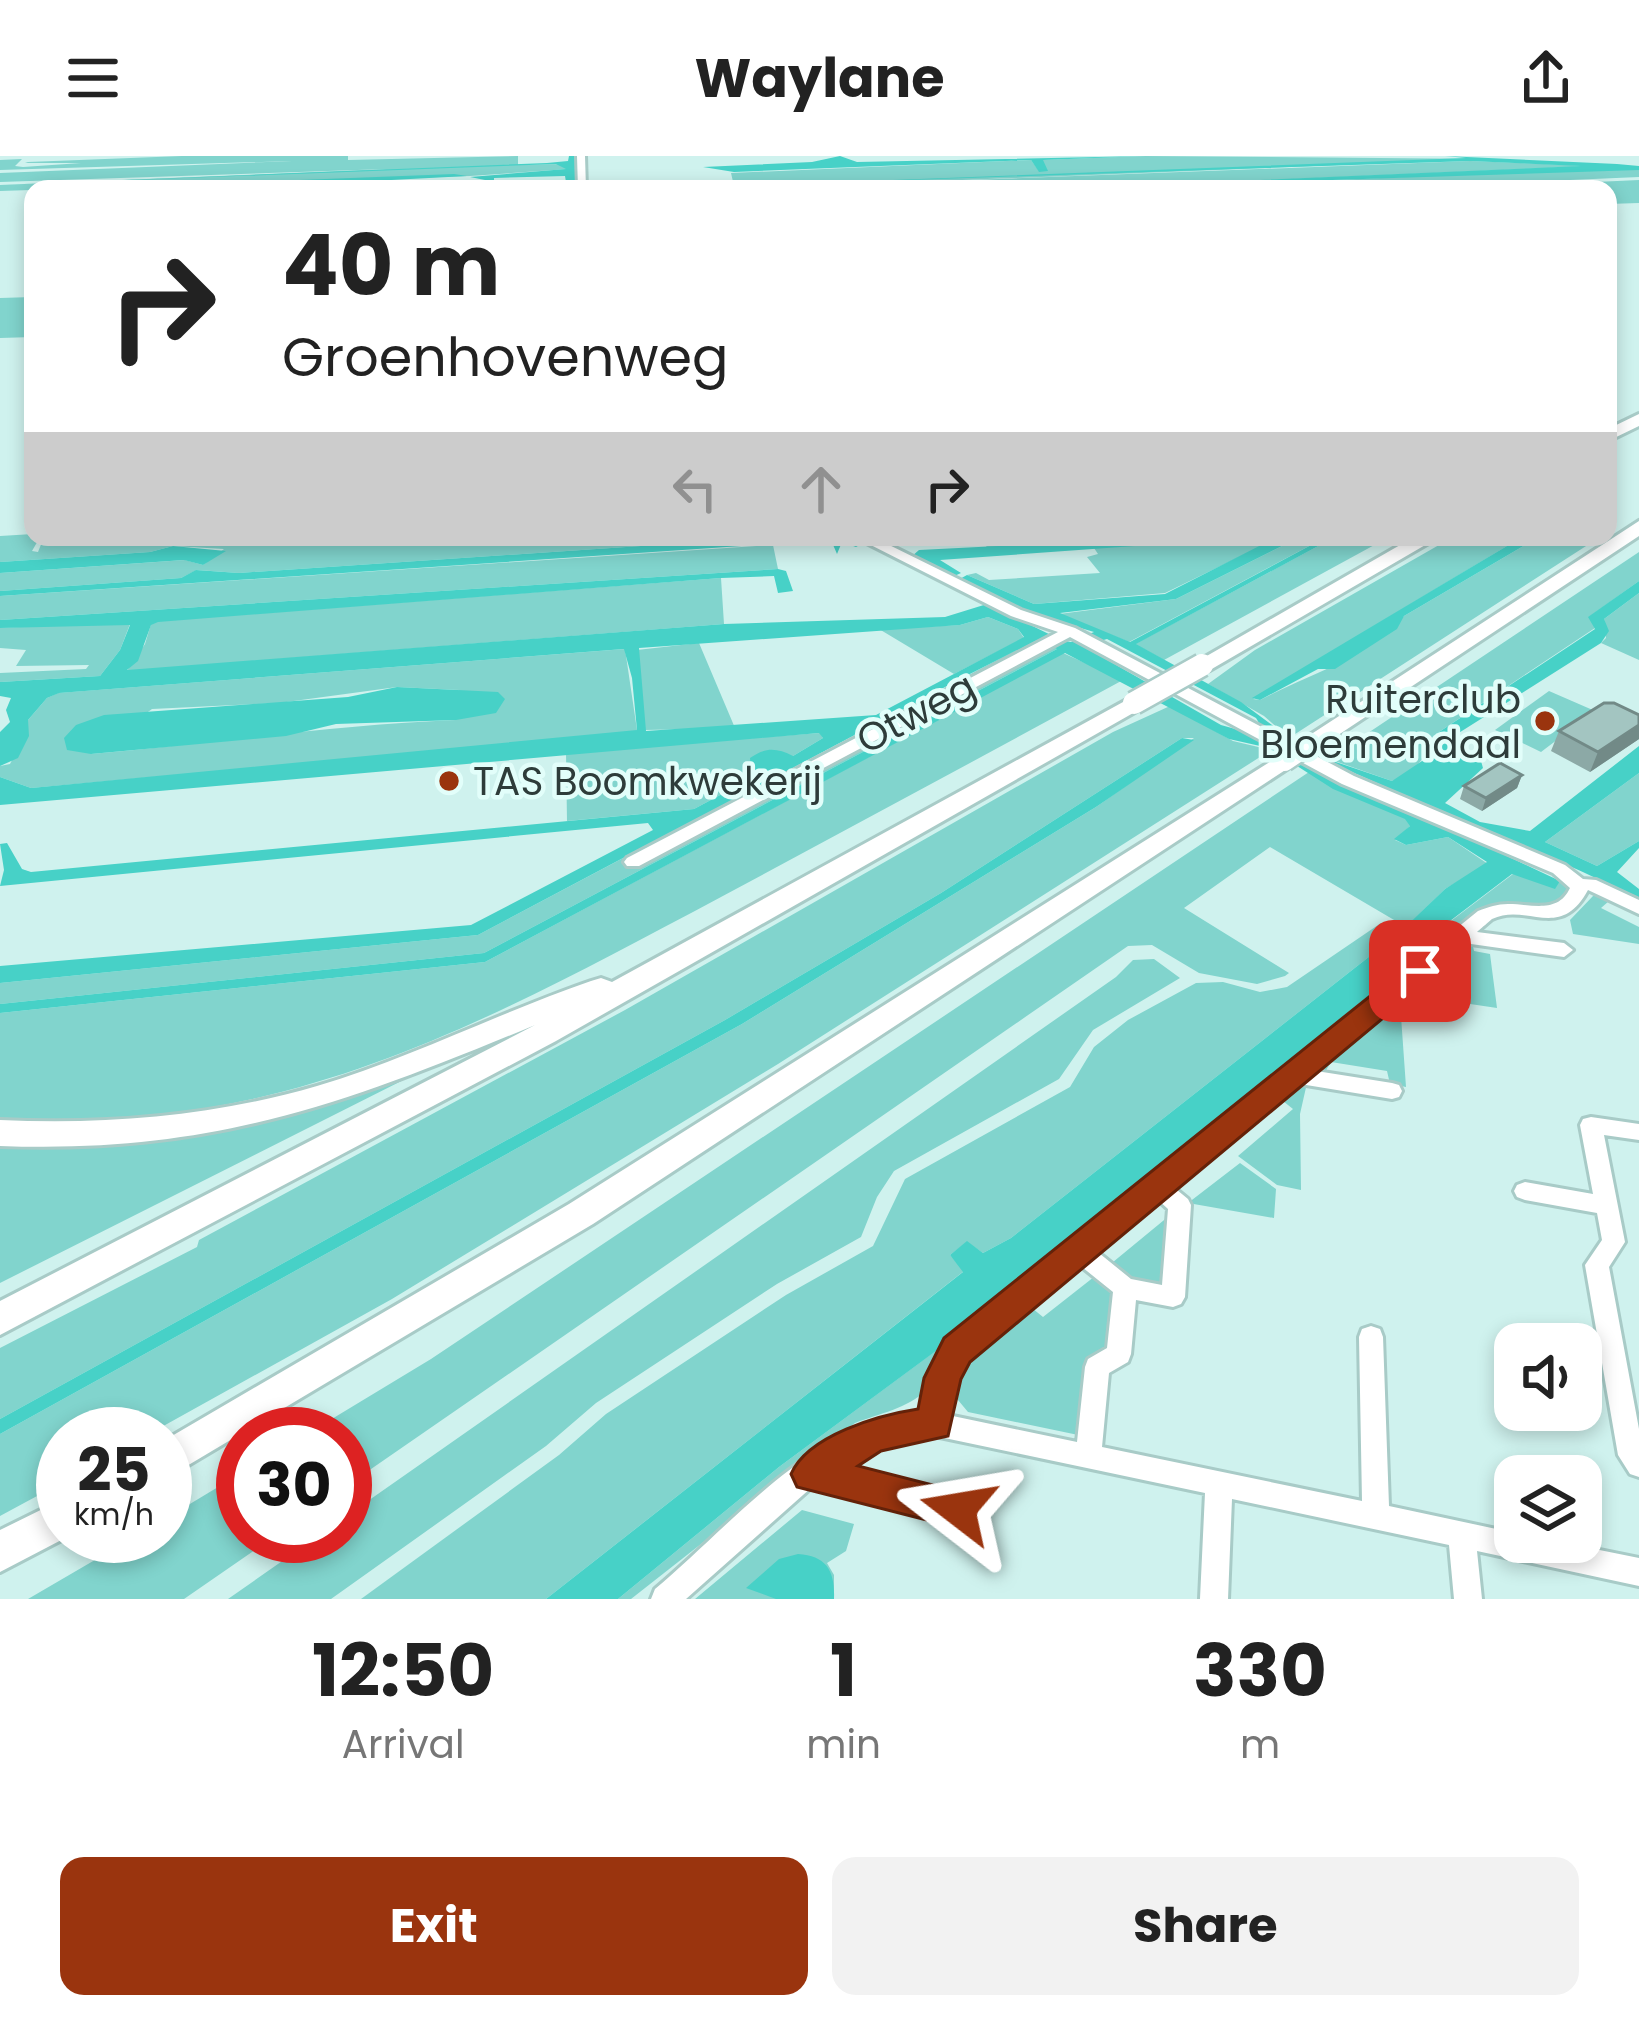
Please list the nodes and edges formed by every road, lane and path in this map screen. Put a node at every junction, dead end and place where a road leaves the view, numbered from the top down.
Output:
1 (880, 546) edge
2 (1413, 546) edge
3 (1610, 546) edge
4 (1081, 636) junction
5 (633, 862) dead end
6 (1580, 886) junction
7 (1639, 908) edge
8 (1462, 936) junction
9 (1564, 950) dead end
10 (671, 964) junction
11 (1293, 1075) junction
12 (1392, 1090) dead end
13 (1629, 1131) edge
14 (0, 1133) edge
15 (1158, 1187) junction
16 (1525, 1191) dead end
17 (1607, 1206) junction
18 (1079, 1251) junction
19 (1125, 1288) junction
20 (0, 1319) edge
21 (1371, 1337) dead end
22 (934, 1424) junction
23 (192, 1445) edge
24 (1088, 1456) junction
25 (1636, 1459) edge
26 (811, 1474) junction
27 (1219, 1484) junction
28 (958, 1509) dead end
29 (1376, 1518) junction
30 (36, 1533) edge
31 (1462, 1536) junction
32 (0, 1552) edge
33 (1639, 1572) edge
34 (664, 1599) edge
35 (1214, 1599) edge
36 (1468, 1599) edge

1 - 4 street
2 - 10 highway, bridge
3 - 23 highway
4 - 5 street, Otweg
4 - 6 street
6 - 7 street
6 - 8 street
8 - 9 street
8 - 11 street
10 - 14 highway
10 - 20 highway
11 - 12 street
11 - 15 street
13 - 17 street
15 - 18 street
15 - 19 street
16 - 17 street
17 - 25 street
18 - 19 street
18 - 22 street
19 - 24 street
21 - 29 street
22 - 24 street
22 - 26 street
24 - 27 street
26 - 28 street
26 - 34 street
27 - 29 street
27 - 35 street
29 - 31 street
30 - 32 highway
31 - 33 street
31 - 36 street

